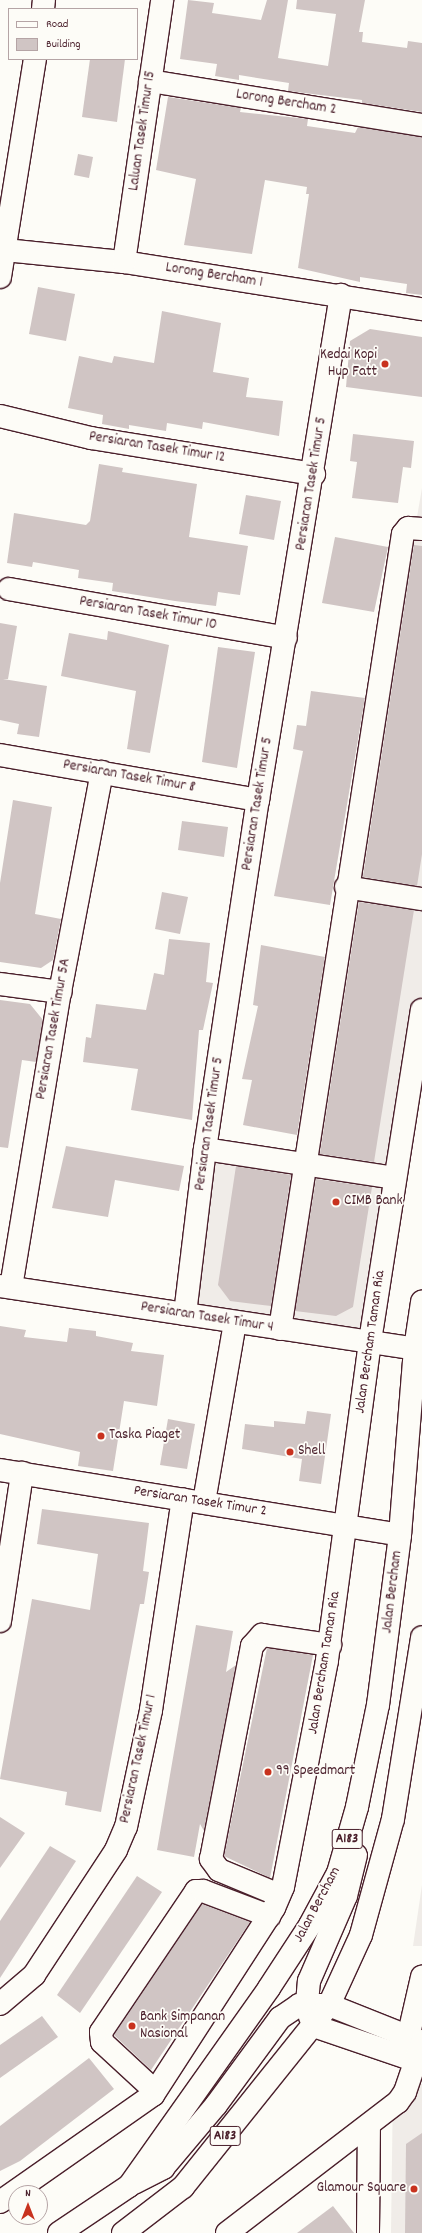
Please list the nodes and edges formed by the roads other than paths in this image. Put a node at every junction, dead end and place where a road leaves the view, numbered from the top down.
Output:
1 (162, 0) edge
2 (35, 60) edge
3 (150, 81) junction
4 (422, 125) edge
5 (5, 250) junction
6 (124, 262) junction
7 (0, 277) edge
8 (341, 295) junction
9 (422, 309) edge
10 (0, 416) edge
11 (314, 474) junction
12 (422, 529) edge
13 (9, 589) dead end
14 (286, 638) junction
15 (0, 755) edge
16 (102, 772) junction
17 (258, 800) junction
18 (346, 887) junction
19 (422, 898) edge
20 (0, 984) edge
21 (60, 992) junction
22 (422, 1010) edge
23 (205, 1149) junction
24 (304, 1164) junction
25 (395, 1178) junction
26 (6, 1286) edge
27 (422, 1302) edge
28 (185, 1314) junction
29 (235, 1322) junction
30 (280, 1329) junction
31 (370, 1341) junction
32 (418, 1352) edge
33 (0, 1470) edge
34 (22, 1473) junction
35 (194, 1500) junction
36 (346, 1526) junction
37 (400, 1535) junction
38 (0, 1621) edge
39 (422, 1637) edge
40 (330, 1645) junction
41 (356, 1807) junction
42 (280, 1895) junction
43 (269, 1916) junction
44 (422, 1977) edge
45 (307, 2003) junction
46 (0, 2004) edge
47 (328, 2005) junction
48 (314, 2026) junction
49 (417, 2041) edge
50 (418, 2063) edge
51 (155, 2091) junction
52 (414, 2092) edge
53 (369, 2125) junction
54 (129, 2186) junction
55 (0, 2202) edge
56 (59, 2233) edge
57 (123, 2233) edge
58 (227, 2233) edge
59 (368, 2233) edge

1 - 3 street, Laluan Tasek Timur 15
2 - 5 street
3 - 4 street, Lorong Bercham 2
3 - 6 street, Laluan Tasek Timur 15
5 - 6 street, Lorong Bercham 1
5 - 7 street
6 - 8 street, Lorong Bercham 1
8 - 9 street, Lorong Bercham 1
8 - 11 street, Persiaran Tasek Timur 5
10 - 11 street, Persiaran Tasek Timur 12
11 - 14 street, Persiaran Tasek Timur 5
12 - 18 street
13 - 14 street, Persiaran Tasek Timur 10
14 - 17 street, Persiaran Tasek Timur 5
15 - 16 street, Persiaran Tasek Timur 8
16 - 17 street, Persiaran Tasek Timur 8
16 - 21 street, Persiaran Tasek Timur 5A
17 - 23 street, Persiaran Tasek Timur 5
18 - 19 street
18 - 24 street
20 - 21 street
21 - 26 street, Persiaran Tasek Timur 5A
22 - 25 street, Jalan Bercham Taman Ria
23 - 24 street
23 - 28 street, Persiaran Tasek Timur 5
24 - 25 street
24 - 30 street
25 - 31 street, Jalan Bercham Taman Ria
26 - 28 street, Persiaran Tasek Timur 4
27 - 32 street, Jalan Bercham / A183
28 - 29 street, Persiaran Tasek Timur 4
29 - 30 street, Persiaran Tasek Timur 4
29 - 35 street, Persiaran Tasek Timur 1
30 - 31 street, Persiaran Tasek Timur 4
31 - 32 street, Persiaran Tasek Timur 4
31 - 36 street, Jalan Bercham Taman Ria
32 - 37 street, Jalan Bercham / A183
33 - 34 street, Persiaran Tasek Timur 2
34 - 35 street, Persiaran Tasek Timur 2
34 - 38 street
35 - 36 street, Persiaran Tasek Timur 2
35 - 46 street, Persiaran Tasek Timur 1
36 - 37 street, Persiaran Tasek Timur 2
36 - 40 street, Jalan Bercham Taman Ria
37 - 41 street, Jalan Bercham / A183
39 - 47 street, A183
40 - 42 street, Jalan Bercham Taman Ria
40 - 42 street
41 - 45 street
41 - 54 street, Jalan Bercham / A183
42 - 43 street, Jalan Bercham Taman Ria
43 - 51 street, Jalan Bercham Taman Ria
43 - 51 street
44 - 49 street
45 - 47 street
45 - 48 street
45 - 54 street
47 - 48 street, A183
47 - 49 street
48 - 50 street
48 - 57 street, A183
49 - 50 street
50 - 52 street
51 - 55 street, Jalan Bercham Taman Ria
52 - 53 street
53 - 58 street
53 - 59 street
54 - 56 street, Jalan Bercham / A183

